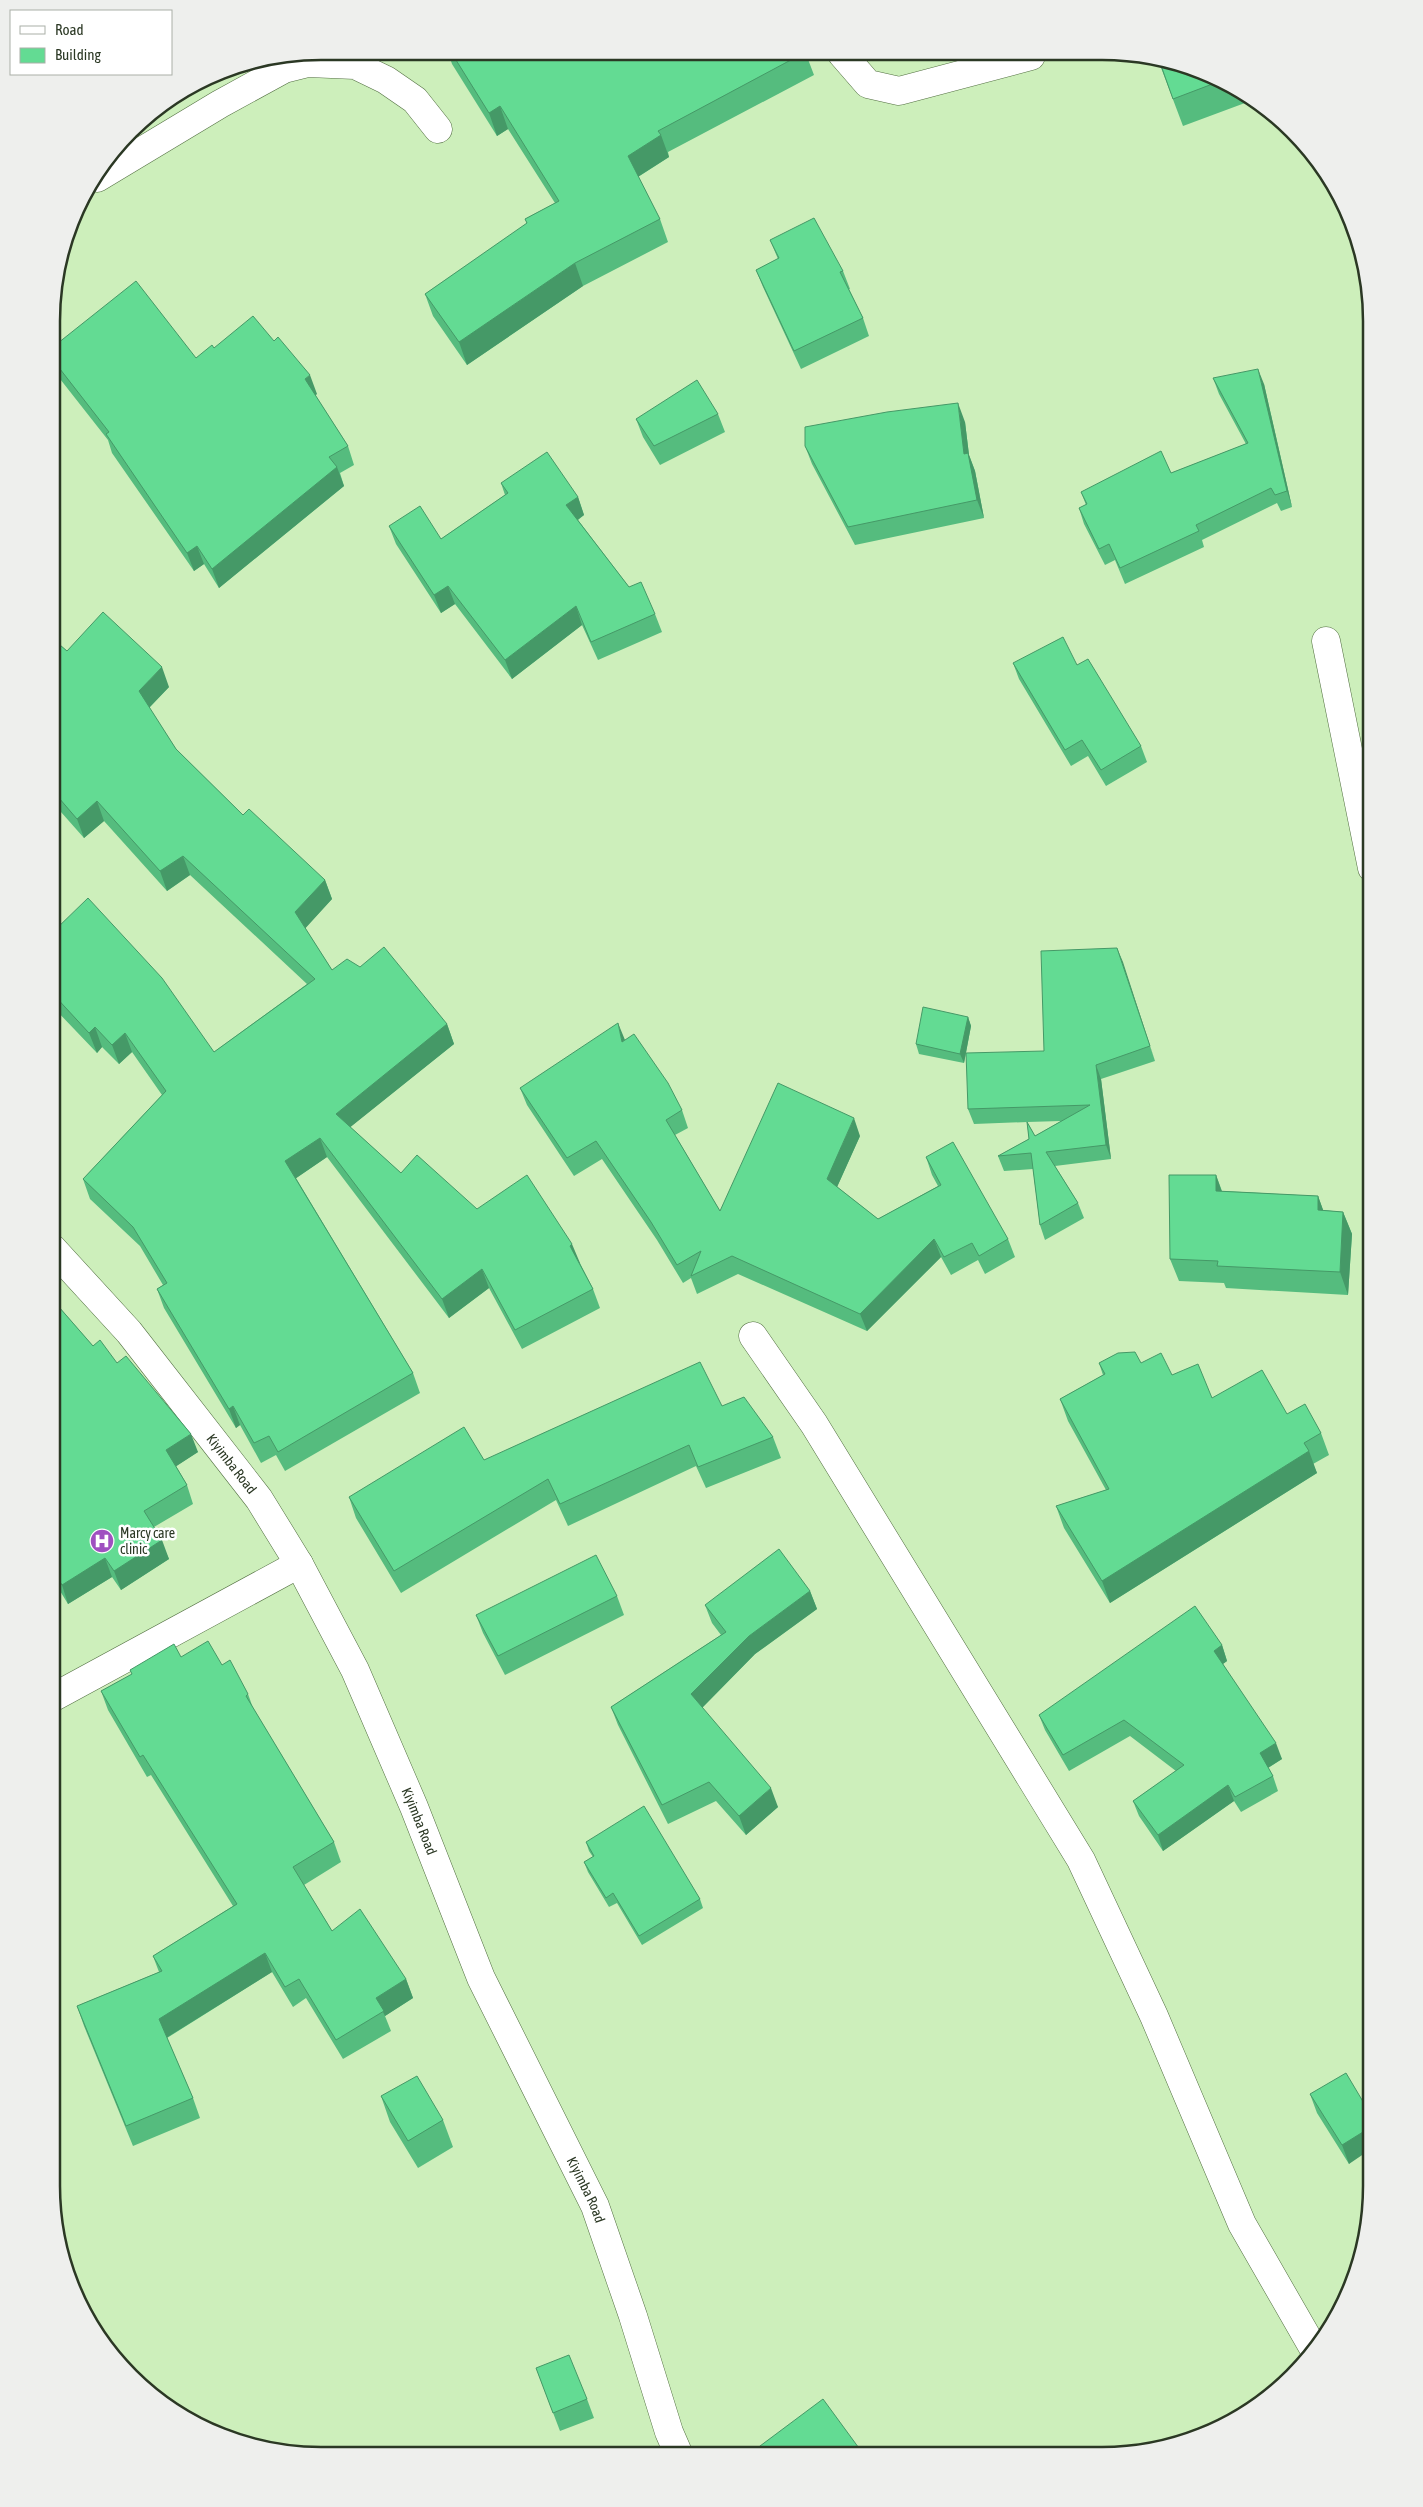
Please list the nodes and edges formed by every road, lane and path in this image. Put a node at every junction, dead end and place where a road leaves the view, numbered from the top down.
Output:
1 (847, 60) edge
2 (1015, 60) edge
3 (438, 129) dead end
4 (107, 172) edge
5 (1326, 641) dead end
6 (1363, 824) edge
7 (60, 1257) edge
8 (753, 1336) dead end
9 (299, 1564) junction
10 (60, 1693) edge
11 (1310, 2343) edge
12 (676, 2447) edge

1 - 2 street
3 - 4 street
5 - 6 street
7 - 9 street, Kiyimba Road
8 - 11 street
9 - 10 street
9 - 12 street, Kiyimba Road

